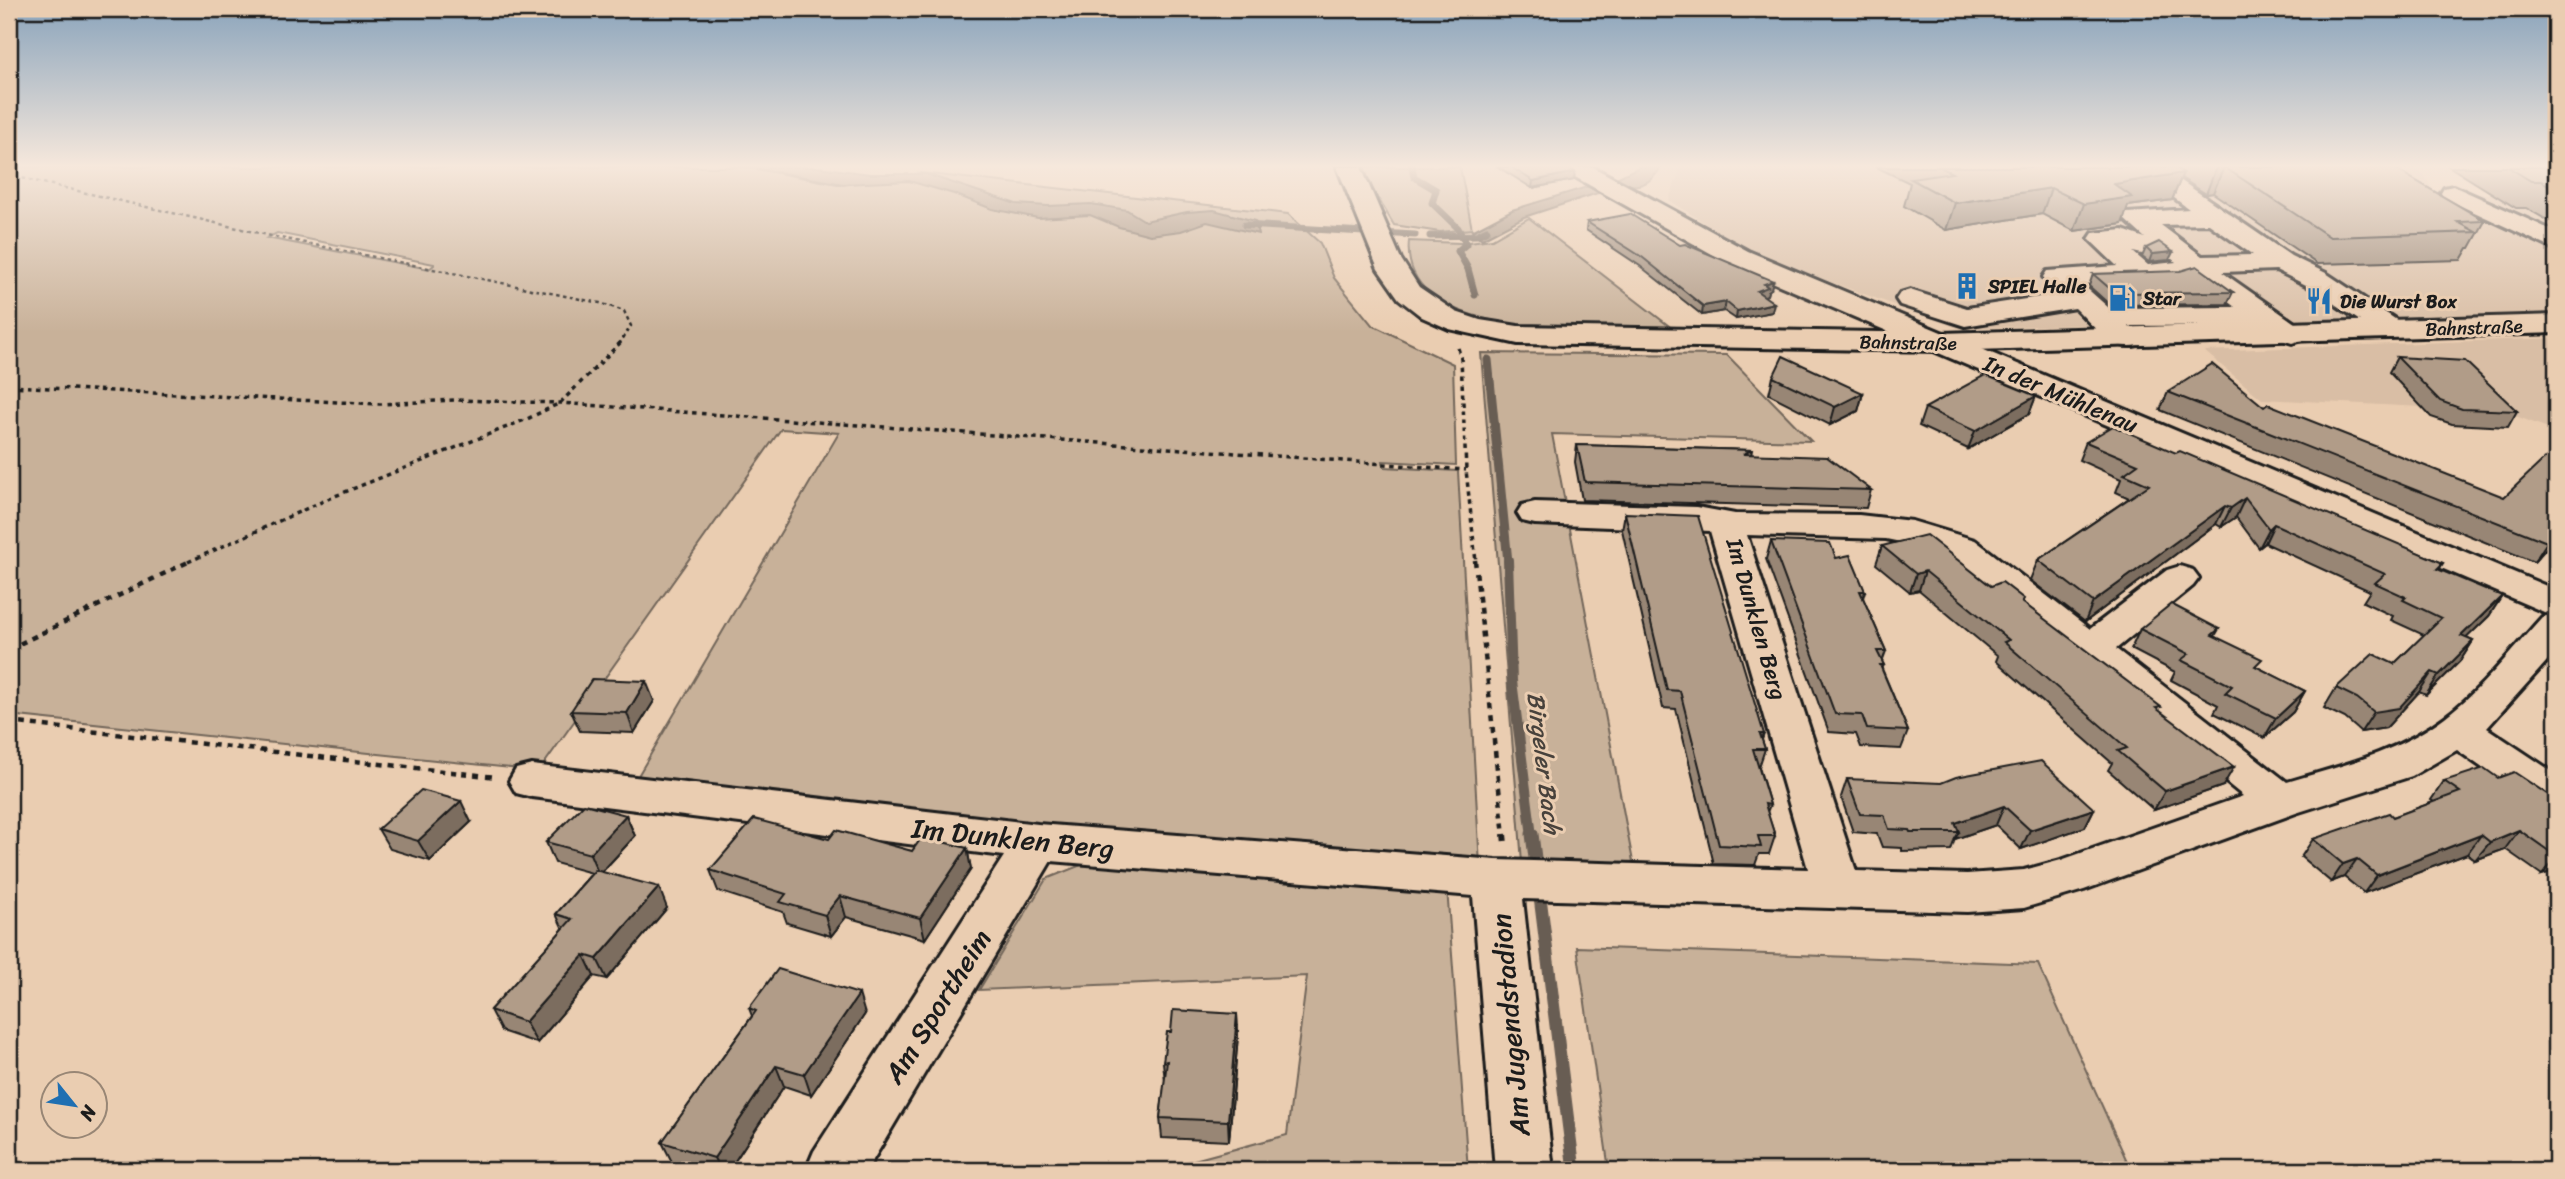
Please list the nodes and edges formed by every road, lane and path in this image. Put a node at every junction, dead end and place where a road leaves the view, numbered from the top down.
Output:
1 (211, 222) edge
2 (1371, 222) edge
3 (1673, 222) edge
4 (2138, 222) edge
5 (2224, 222) edge
6 (2514, 222) edge
7 (2556, 242) edge
8 (2281, 262) junction
9 (2164, 264) junction
10 (1910, 299) dead end
11 (2090, 308) junction
12 (2266, 316) junction
13 (2556, 324) edge
14 (2390, 330) junction
15 (2292, 334) junction
16 (2126, 339) junction
17 (1941, 342) junction
18 (1457, 344) dead end
19 (9, 386) edge
20 (561, 403) junction
21 (1466, 470) junction
22 (1535, 513) dead end
23 (1735, 525) junction
24 (2180, 578) dead end
25 (2556, 604) edge
26 (2556, 626) edge
27 (9, 649) edge
28 (2090, 649) junction
29 (9, 722) edge
30 (2458, 730) junction
31 (532, 781) joint
32 (2556, 796) edge
33 (2280, 801) junction
34 (1038, 842) junction
35 (1526, 881) junction
36 (1838, 889) junction
37 (835, 1170) edge
38 (1524, 1170) edge

1 - 20 path
2 - 17 street, Bahnstraße
3 - 17 street, In der Mühlenau
4 - 9 street
5 - 8 street
6 - 7 street
8 - 9 street
8 - 14 street
9 - 11 street
9 - 12 street
10 - 11 street
11 - 12 street
11 - 16 street
12 - 15 street
13 - 14 street, Bahnstraße
14 - 15 street, Bahnstraße
15 - 16 street, Bahnstraße
16 - 17 street, Bahnstraße
17 - 25 street, In der Mühlenau
18 - 21 path
19 - 20 path
20 - 21 path
20 - 27 path
21 - 35 path
22 - 23 street
23 - 28 street, Im Dunklen Berg
23 - 36 street, Im Dunklen Berg
24 - 28 street
26 - 30 street, Im Dunklen Berg
28 - 33 street, Im Dunklen Berg
29 - 31 path
30 - 32 street
30 - 33 street, Im Dunklen Berg
31 - 34 street, Im Dunklen Berg
33 - 36 street, Im Dunklen Berg
34 - 35 street, Im Dunklen Berg
34 - 37 street, Am Sportheim
35 - 36 street, Im Dunklen Berg
35 - 38 street, Am Jugendstadion

